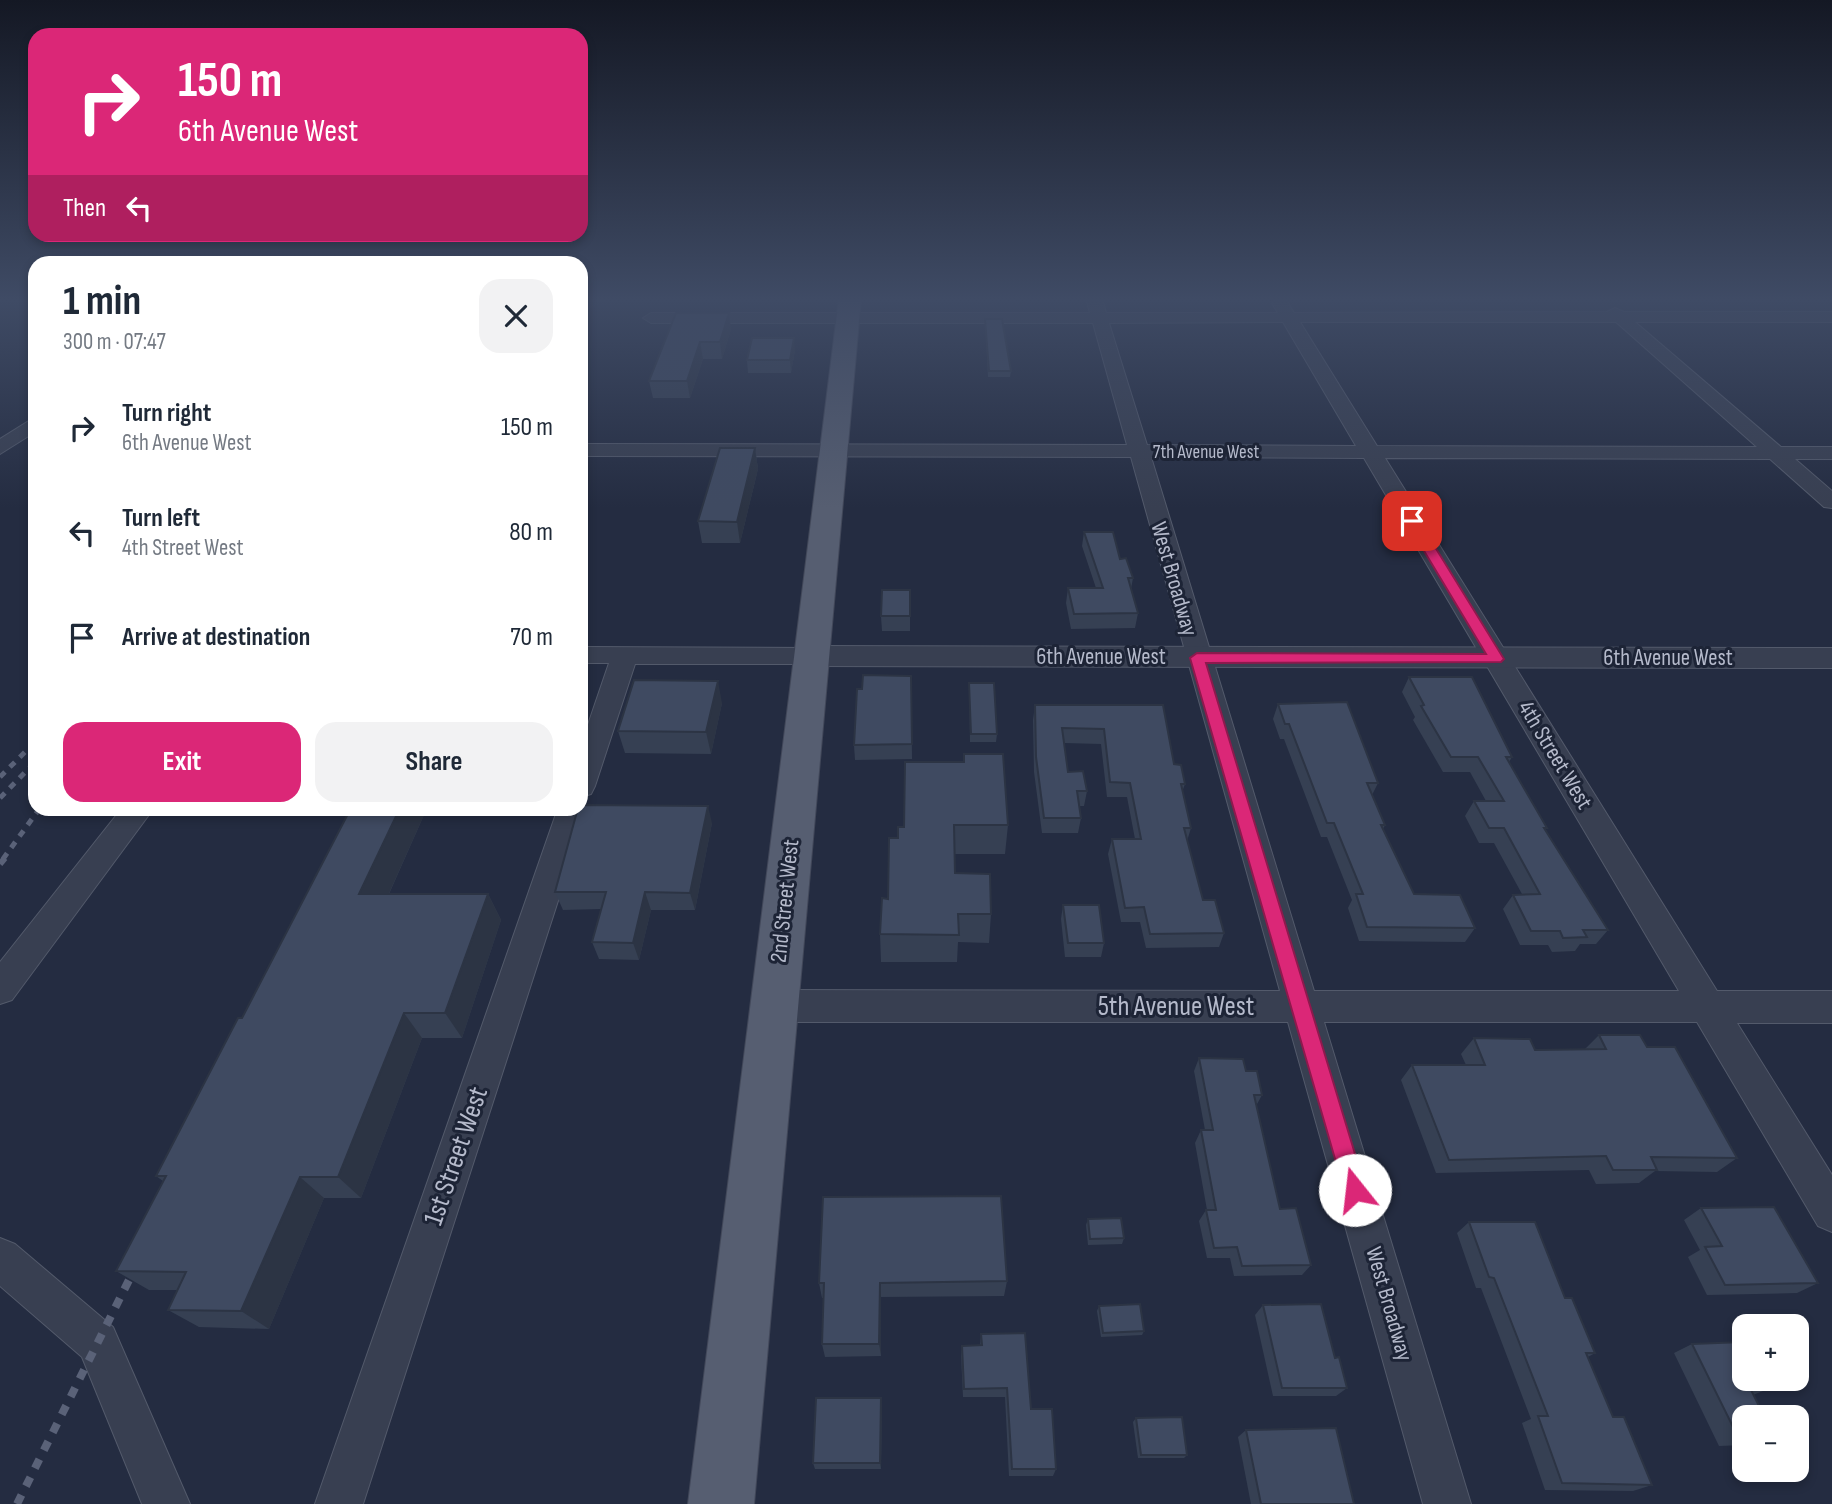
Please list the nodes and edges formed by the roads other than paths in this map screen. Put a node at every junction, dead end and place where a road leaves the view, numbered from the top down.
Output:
1 (843, 368) edge
2 (1113, 368) edge
3 (1320, 368) edge
4 (1678, 368) edge
5 (28, 428) edge
6 (0, 448) edge
7 (588, 450) edge
8 (834, 451) junction
9 (1137, 452) junction
10 (1370, 452) junction
11 (1775, 453) junction
12 (1832, 453) edge
13 (1832, 502) edge
14 (588, 655) edge
15 (625, 655) junction
16 (812, 656) junction
17 (1197, 658) junction
18 (1832, 658) edge
19 (1496, 659) junction
20 (588, 765) edge
21 (133, 816) edge
22 (570, 816) edge
23 (0, 989) edge
24 (773, 1006) junction
25 (1301, 1006) junction
26 (1707, 1007) junction
27 (1832, 1007) edge
28 (1832, 1212) edge
29 (0, 1259) edge
30 (166, 1504) edge
31 (339, 1504) edge
32 (721, 1504) edge
33 (1447, 1504) edge

1 - 8 main road, 2nd Street West
2 - 9 street, West Broadway
3 - 10 street, 4th Street West
4 - 11 street
5 - 6 street
7 - 8 street, 7th Avenue West
8 - 9 street, 7th Avenue West
8 - 16 main road, 2nd Street West
9 - 10 street, 7th Avenue West
9 - 17 street, West Broadway
10 - 11 street, 7th Avenue West
10 - 19 street, 4th Street West
11 - 12 street, 7th Avenue West
11 - 13 street
14 - 15 street, 6th Avenue West
15 - 16 street, 6th Avenue West
15 - 20 street
16 - 17 street, 6th Avenue West
16 - 24 main road, 2nd Street West
17 - 19 street, 6th Avenue West
17 - 25 street, West Broadway
18 - 19 street, 6th Avenue West
19 - 26 street, 4th Street West
21 - 23 street
22 - 31 street, 1st Street West
24 - 25 street, 5th Avenue West
24 - 32 main road, 2nd Street West
25 - 26 street, 5th Avenue West
25 - 33 street, West Broadway
26 - 27 street, 5th Avenue West
26 - 28 street, 4th Street West
29 - 30 street

